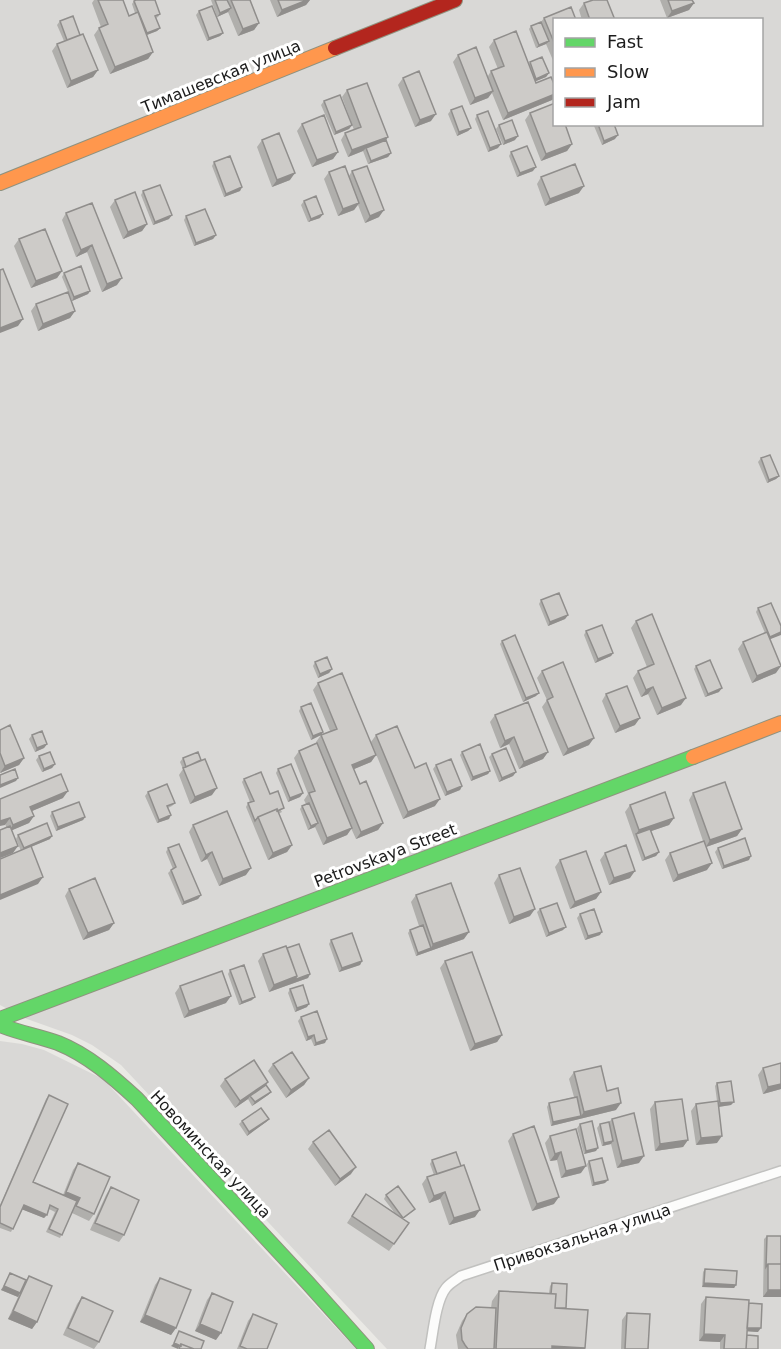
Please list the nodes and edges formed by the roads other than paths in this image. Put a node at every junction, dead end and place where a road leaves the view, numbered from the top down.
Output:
1 (455, 0) edge
2 (0, 183) edge
3 (781, 723) edge
4 (0, 1019) edge
5 (0, 1025) edge
6 (781, 1171) edge
7 (367, 1349) edge
8 (430, 1349) edge

1 - 2 street, Тимашевская улица
3 - 4 street, Petrovskaya Street
5 - 7 street, Новоминская улица
6 - 8 lane, Привокзальная улица

